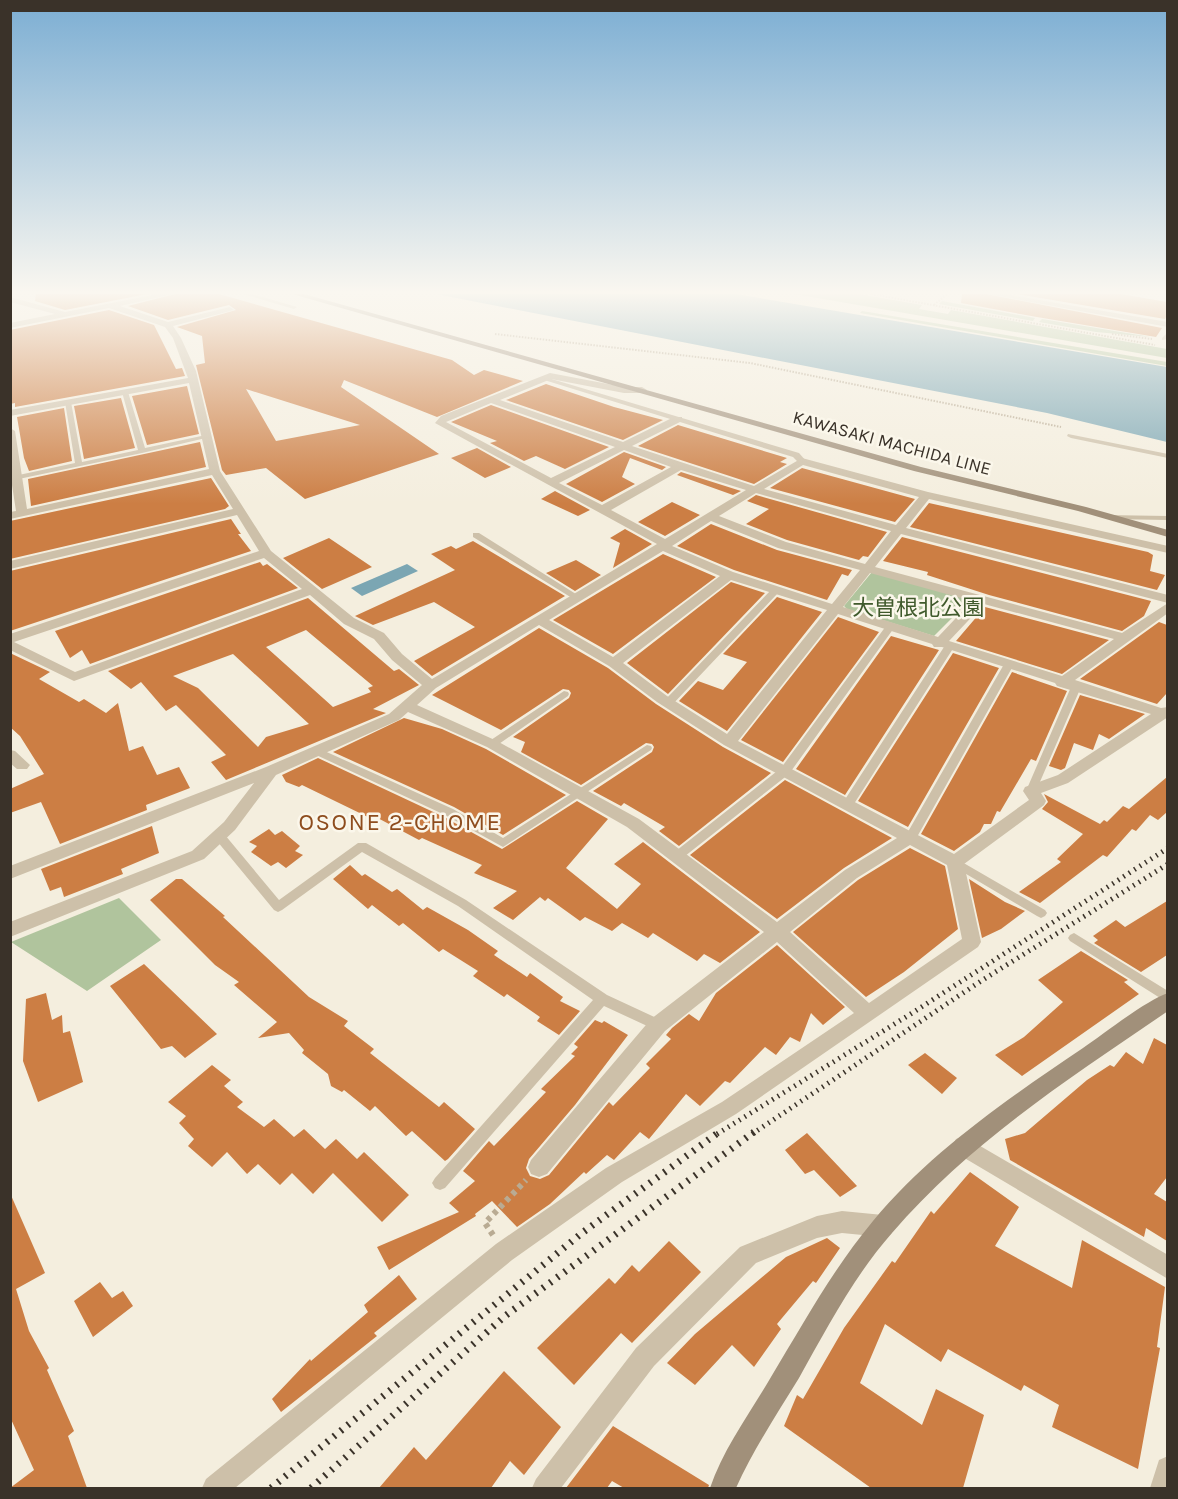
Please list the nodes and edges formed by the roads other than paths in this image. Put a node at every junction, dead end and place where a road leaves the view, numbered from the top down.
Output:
1 (188, 364) edge
2 (548, 364) edge
3 (543, 378) junction
4 (191, 380) junction
5 (642, 390) junction
6 (125, 392) junction
7 (489, 399) junction
8 (68, 402) junction
9 (10, 413) edge
10 (678, 419) junction
11 (10, 431) edge
12 (1071, 436) dead end
13 (206, 437) junction
14 (622, 447) junction
15 (142, 451) junction
16 (1167, 456) edge
17 (802, 461) junction
18 (79, 464) junction
19 (680, 466) junction
20 (215, 471) junction
21 (17, 478) junction
22 (552, 482) junction
23 (755, 489) junction
24 (926, 495) junction
25 (602, 510) junction
26 (240, 511) junction
27 (16, 515) edge
28 (710, 516) junction
29 (1107, 517) junction
30 (1167, 518) edge
31 (898, 530) junction
32 (1167, 534) edge
33 (477, 535) dead end
34 (664, 543) junction
35 (1167, 550) edge
36 (266, 553) junction
37 (10, 565) edge
38 (867, 568) junction
39 (729, 575) junction
40 (309, 591) junction
41 (775, 591) junction
42 (575, 596) junction
43 (981, 599) junction
44 (1167, 599) edge
45 (1167, 607) edge
46 (834, 611) junction
47 (538, 619) junction
48 (889, 628) junction
49 (1124, 638) junction
50 (10, 639) edge
51 (10, 645) edge
52 (944, 646) junction
53 (614, 663) junction
54 (1008, 666) junction
55 (431, 685) junction
56 (1069, 685) junction
57 (564, 694) dead end
58 (668, 703) junction
59 (409, 707) junction
60 (1165, 712) edge
61 (729, 742) junction
62 (492, 744) junction
63 (647, 748) dead end
64 (316, 751) junction
65 (271, 771) junction
66 (785, 771) junction
67 (1031, 791) junction
68 (581, 794) junction
69 (848, 804) junction
70 (911, 837) junction
71 (220, 838) junction
72 (676, 857) junction
73 (955, 862) junction
74 (10, 873) edge
75 (1041, 913) dead end
76 (10, 930) edge
77 (775, 931) junction
78 (1074, 938) dead end
79 (602, 999) junction
80 (1167, 1000) edge
81 (868, 1014) junction
82 (658, 1025) junction
83 (963, 1146) junction
84 (539, 1167) road end
85 (440, 1183) dead end
86 (883, 1226) junction
87 (1167, 1268) edge
88 (1167, 1469) edge
89 (726, 1487) edge
90 (215, 1488) edge
91 (545, 1488) edge
92 (1163, 1488) edge

1 - 4 street
2 - 5 main road, KAWASAKI MACHIDA LINE
3 - 5 street
3 - 7 street
3 - 10 lane
4 - 6 street
4 - 13 street
5 - 29 main road, KAWASAKI MACHIDA LINE
6 - 8 street
6 - 15 lane
7 - 14 street
7 - 22 street
8 - 9 street
8 - 18 lane
10 - 14 street
10 - 17 lane
11 - 21 street
12 - 16 lane
13 - 15 lane
13 - 20 street
14 - 19 street
14 - 22 street
15 - 18 lane
17 - 23 street
17 - 24 street
18 - 21 lane
19 - 23 street
19 - 25 street
20 - 26 street
20 - 27 street
21 - 27 street
22 - 25 street
23 - 28 street
23 - 31 street
24 - 31 street
24 - 35 street
25 - 34 street
26 - 36 street
26 - 37 street
28 - 34 street
28 - 38 street
29 - 30 lane
29 - 32 main road, KAWASAKI MACHIDA LINE
31 - 38 street
31 - 44 street
33 - 42 lane
34 - 39 street
34 - 42 street
36 - 40 street
36 - 50 street
38 - 43 street
38 - 46 street
39 - 41 street
39 - 53 street
40 - 51 street
40 - 55 street
41 - 46 street
41 - 58 lane
42 - 47 street
43 - 49 street
43 - 52 street
45 - 49 street
46 - 48 street
46 - 61 street
47 - 53 street
47 - 55 street
48 - 52 street
48 - 66 lane
49 - 56 street
52 - 54 street
52 - 69 lane
53 - 58 street
54 - 56 street
54 - 70 lane
55 - 59 street
56 - 60 street
56 - 67 lane
57 - 62 lane
58 - 61 street
59 - 62 street
59 - 64 street
60 - 67 street
61 - 66 street
62 - 68 street
63 - 68 lane
64 - 65 street
64 - 68 lane
65 - 71 street
65 - 74 street
66 - 69 street
66 - 72 lane
67 - 73 street
68 - 72 street
69 - 70 street
70 - 73 street
70 - 77 street
71 - 76 street
71 - 79 lane
72 - 77 street
73 - 75 lane
73 - 81 street
77 - 81 street
77 - 82 street
78 - 80 lane
79 - 82 lane
79 - 85 lane
80 - 83 main road
81 - 90 street
82 - 84 street
83 - 86 main road
83 - 87 street
86 - 89 main road
86 - 91 street
88 - 92 street

